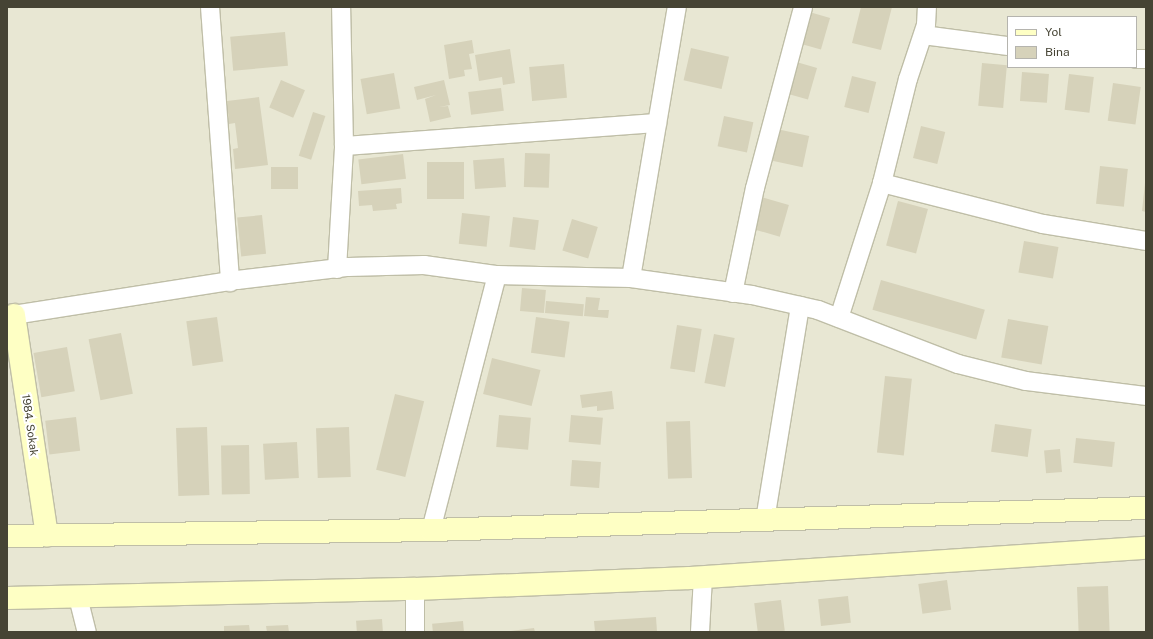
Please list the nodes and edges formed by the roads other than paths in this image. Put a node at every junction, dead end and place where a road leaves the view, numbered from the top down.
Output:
1 (210, 7) edge
2 (341, 7) edge
3 (677, 7) edge
4 (803, 7) edge
5 (927, 7) edge
6 (922, 35) junction
7 (1007, 46) edge
8 (657, 123) junction
9 (344, 146) junction
10 (882, 183) junction
11 (1146, 241) edge
12 (337, 269) junction
13 (497, 275) junction
14 (631, 278) junction
15 (230, 282) junction
16 (733, 293) junction
17 (800, 306) junction
18 (11, 315) edge
19 (839, 318) junction
20 (1146, 396) edge
21 (1146, 508) edge
22 (765, 520) junction
23 (431, 530) junction
24 (7, 536) edge
25 (47, 536) junction
26 (1146, 548) edge
27 (703, 577) junction
28 (415, 589) junction
29 (78, 597) junction
30 (7, 598) edge
31 (87, 632) edge
32 (416, 632) edge
33 (700, 632) edge

1 - 15 street
2 - 9 street
3 - 8 street
4 - 16 street
5 - 6 street
6 - 7 street
6 - 10 street
8 - 9 street
8 - 14 street
9 - 12 street
10 - 11 street
10 - 19 street
12 - 13 street
12 - 15 street
13 - 14 street
13 - 23 street
14 - 16 street
15 - 18 street
16 - 17 street
17 - 19 street
17 - 22 street
18 - 25 street, 1984. Sokak
19 - 20 street
21 - 22 street
22 - 23 street
23 - 25 street
24 - 25 street
26 - 27 street
27 - 28 street
27 - 33 street
28 - 29 street
28 - 32 street
29 - 30 street
29 - 31 street

